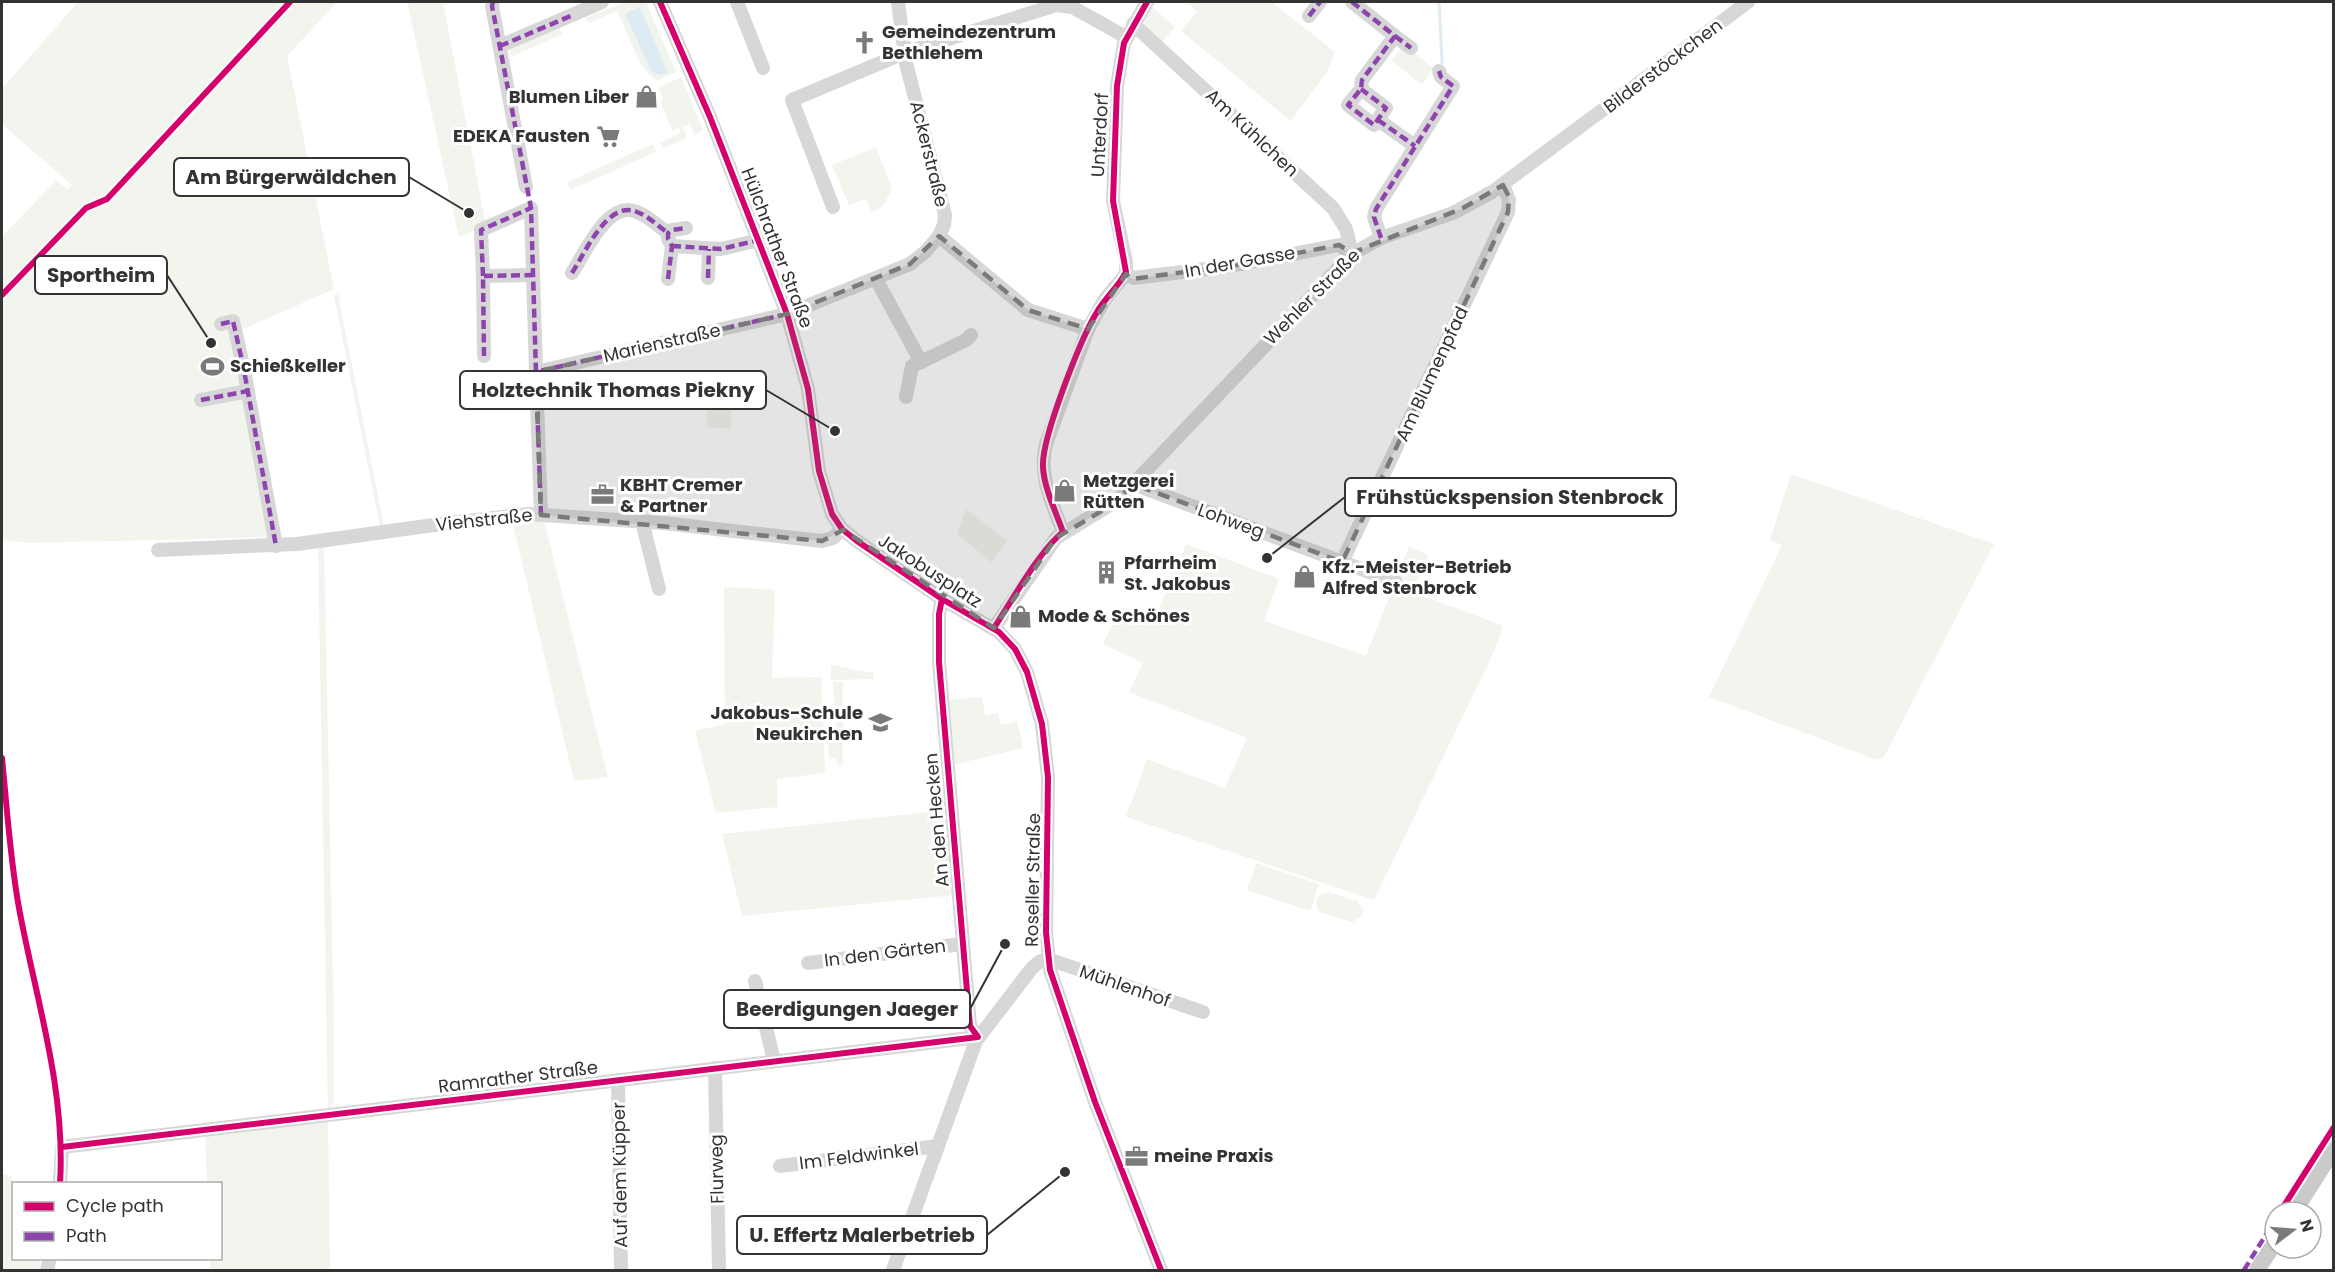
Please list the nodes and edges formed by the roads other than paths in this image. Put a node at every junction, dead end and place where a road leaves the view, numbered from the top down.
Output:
1 (493, 2) edge
2 (602, 2) edge
3 (660, 2) edge
4 (668, 2) edge
5 (737, 2) edge
6 (898, 2) edge
7 (1147, 2) edge
8 (1320, 2) edge
9 (1352, 2) edge
10 (1748, 2) edge
11 (1309, 16) dead end
12 (1133, 24) junction
13 (1395, 36) junction
14 (1126, 37) junction
15 (500, 46) junction
16 (1411, 48) dead end
17 (904, 53) junction
18 (763, 69) dead end
19 (1439, 71) dead end
20 (1360, 89) junction
21 (710, 117) junction
22 (1378, 120) junction
23 (1578, 129) joint
24 (1415, 146) junction
25 (1503, 185) junction
26 (526, 187) dead end
27 (833, 207) dead end
28 (686, 228) dead end
29 (939, 236) junction
30 (1381, 238) junction
31 (670, 240) junction
32 (759, 240) junction
33 (709, 249) junction
34 (1352, 254) junction
35 (572, 273) dead end
36 (1126, 274) junction
37 (532, 275) junction
38 (483, 276) junction
39 (708, 278) dead end
40 (668, 279) dead end
41 (876, 279) junction
42 (787, 314) junction
43 (221, 324) dead end
44 (1088, 329) junction
45 (971, 335) dead end
46 (484, 356) dead end
47 (921, 362) junction
48 (536, 372) junction
49 (248, 391) junction
50 (906, 397) dead end
51 (201, 400) dead end
52 (1133, 484) junction
53 (541, 515) junction
54 (1086, 520) joint
55 (642, 521) junction
56 (842, 529) junction
57 (1063, 532) junction
58 (276, 546) junction
59 (158, 550) dead end
60 (1342, 562) junction
61 (1396, 582) dead end
62 (659, 589) dead end
63 (942, 599) junction
64 (994, 628) junction
65 (963, 944) junction
66 (1048, 959) junction
67 (808, 963) dead end
68 (755, 981) dead end
69 (1203, 1012) dead end
70 (978, 1037) junction
71 (774, 1060) junction
72 (716, 1068) junction
73 (618, 1080) junction
74 (938, 1146) junction
75 (2334, 1149) edge
76 (780, 1166) dead end
77 (60, 1182) edge
78 (2302, 1200) edge
79 (621, 1270) edge
80 (719, 1270) edge
81 (893, 1270) edge
82 (1161, 1270) edge

1 - 15 street
2 - 15 street
3 - 21 street, Hülchrather Straße
4 - 21 street, Hülchrather Straße
5 - 18 street
6 - 17 street, Ackerstraße
7 - 12 street, Unterdorf
8 - 11 street
9 - 13 street
10 - 23 street, Bilderstöckchen
12 - 14 street, Unterdorf
12 - 34 street, Am Kühlchen
13 - 16 street
13 - 20 street
14 - 17 street
14 - 36 street, Unterdorf
15 - 26 street
17 - 27 street
17 - 29 street, Ackerstraße
19 - 24 street
20 - 22 street
20 - 22 street
21 - 32 street, Hülchrather Straße
22 - 24 street
23 - 25 street, Wehler Straße
24 - 30 street
25 - 30 street, Wehler Straße
25 - 60 street, Am Blumenpfad
28 - 31 street
29 - 41 street, Marienstraße
29 - 44 street
30 - 34 street, Wehler Straße
31 - 33 street
31 - 35 street
31 - 40 street
32 - 33 street
32 - 42 street, Hülchrather Straße
33 - 39 street
34 - 36 street, In der Gasse
34 - 52 street, Wehler Straße
36 - 44 street
37 - 38 street
37 - 38 street
37 - 48 street
38 - 46 street
41 - 42 street, Marienstraße
41 - 47 street
42 - 48 street, Marienstraße
42 - 56 street, Hülchrather Straße
43 - 49 street
44 - 57 street
45 - 47 street
47 - 50 street
48 - 53 street
49 - 51 street
49 - 58 street
52 - 54 street, Wehler Straße
52 - 60 street, Lohweg
53 - 55 street, Viehstraße
53 - 58 street, Viehstraße
54 - 57 street, Jakobusplatz
55 - 56 street, Viehstraße
55 - 62 street
56 - 63 street, Jakobusplatz
57 - 64 street, Jakobusplatz
58 - 59 street, Viehstraße
60 - 61 street, Lohweg
63 - 64 street, Jakobusplatz
63 - 65 street, An den Hecken
64 - 66 street, Roseller Straße
65 - 67 street, In den Gärten
65 - 70 street, An den Hecken
66 - 69 street, Mühlenhof
66 - 70 street
66 - 82 street, Roseller Straße
68 - 71 street
70 - 71 street, Ramrather Straße
70 - 74 street
71 - 72 street, Ramrather Straße
72 - 73 street, Ramrather Straße
72 - 80 street, Flurweg
73 - 77 street, Ramrather Straße
73 - 79 street, Auf dem Küpper
74 - 76 street, Im Feldwinkel
74 - 81 street
75 - 78 main road

